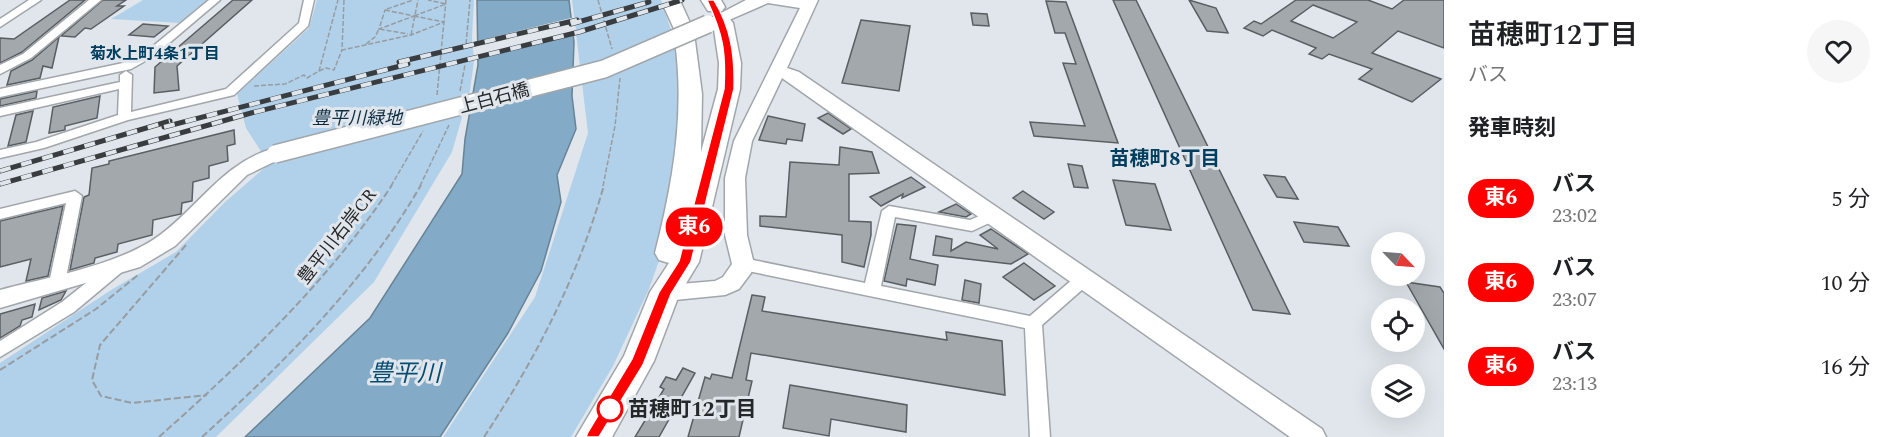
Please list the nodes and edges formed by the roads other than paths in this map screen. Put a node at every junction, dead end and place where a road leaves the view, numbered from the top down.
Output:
1 (36, 0) edge
2 (96, 0) edge
3 (215, 0) edge
4 (309, 0) edge
5 (764, 0) edge
6 (774, 0) edge
7 (810, 2) edge
8 (674, 7) dead end
9 (714, 13) edge
10 (0, 24) edge
11 (127, 66) junction
12 (0, 70) edge
13 (777, 70) junction
14 (126, 84) junction
15 (0, 93) edge
16 (0, 112) edge
17 (124, 117) junction
18 (0, 154) edge
19 (0, 214) edge
20 (995, 214) junction
21 (743, 264) junction
22 (117, 267) junction
23 (1086, 277) junction
24 (57, 283) junction
25 (872, 291) junction
26 (665, 292) junction
27 (0, 299) edge
28 (1033, 324) junction
29 (0, 350) edge
30 (593, 437) edge
31 (1040, 437) edge
32 (1312, 437) edge

1 - 10 street
2 - 12 street
3 - 11 street
4 - 17 street
5 - 9 street, 上白石橋
6 - 7 street
7 - 13 street
8 - 26 highway
9 - 22 street, 上白石橋, bridge
9 - 26 highway
11 - 14 street
11 - 15 street
13 - 20 street
13 - 21 street
14 - 16 street
14 - 17 street
17 - 18 street
19 - 24 street
20 - 23 street
20 - 25 street
21 - 25 street
21 - 26 street
22 - 24 street, 上白石橋
22 - 29 street
23 - 28 street
23 - 32 street
24 - 27 street, 上白石橋
25 - 28 street
26 - 30 highway
28 - 31 street

